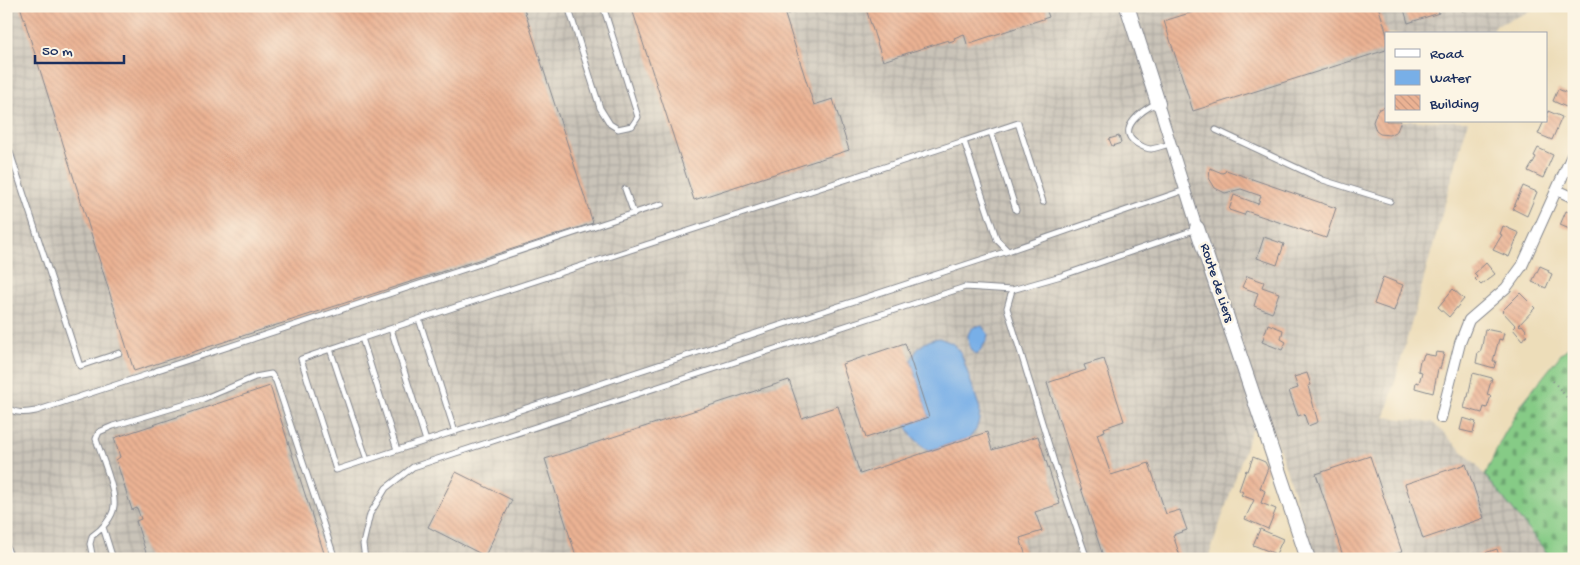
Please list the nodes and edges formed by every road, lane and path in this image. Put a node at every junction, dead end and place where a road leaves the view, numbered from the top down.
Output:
1 (568, 6) edge
2 (602, 6) edge
3 (1127, 6) edge
4 (1158, 103) junction
5 (1216, 130) dead end
6 (992, 132) junction
7 (6, 140) edge
8 (964, 141) junction
9 (1171, 144) junction
10 (1574, 151) edge
11 (625, 188) dead end
12 (1185, 189) junction
13 (1557, 190) junction
14 (1574, 198) edge
15 (1390, 201) dead end
16 (1043, 202) dead end
17 (662, 204) dead end
18 (1016, 210) dead end
19 (634, 214) junction
20 (1198, 228) junction
21 (1008, 250) junction
22 (1012, 290) junction
23 (419, 319) junction
24 (391, 329) junction
25 (362, 338) junction
26 (330, 349) junction
27 (120, 353) dead end
28 (1553, 381) dead end
29 (1574, 406) edge
30 (6, 407) edge
31 (1441, 418) dead end
32 (455, 432) junction
33 (426, 441) junction
34 (397, 450) junction
35 (368, 460) junction
36 (103, 527) junction
37 (6, 545) edge
38 (11, 559) edge
39 (92, 559) edge
40 (113, 559) edge
41 (334, 559) edge
42 (365, 559) edge
43 (1087, 559) edge
44 (1308, 559) edge

1 - 2 lane
3 - 4 street, Route de Liers
4 - 9 street, Route de Liers
4 - 9 lane
5 - 15 lane
6 - 8 lane
6 - 16 lane
6 - 18 lane
7 - 27 lane
8 - 21 lane
8 - 23 lane
9 - 12 street, Route de Liers
10 - 13 street
11 - 19 lane
12 - 20 street, Route de Liers
12 - 21 lane
13 - 14 street
13 - 31 street
17 - 19 lane
19 - 30 lane
20 - 22 lane
20 - 44 street, Route de Liers
21 - 32 lane
22 - 42 lane
22 - 43 lane
23 - 24 lane
23 - 32 lane
24 - 25 lane
24 - 33 lane
25 - 26 lane
25 - 34 lane
26 - 35 lane
26 - 35 lane
28 - 29 path
32 - 33 lane
33 - 34 lane
34 - 35 lane
36 - 39 lane
36 - 40 lane
36 - 41 lane
37 - 38 lane

